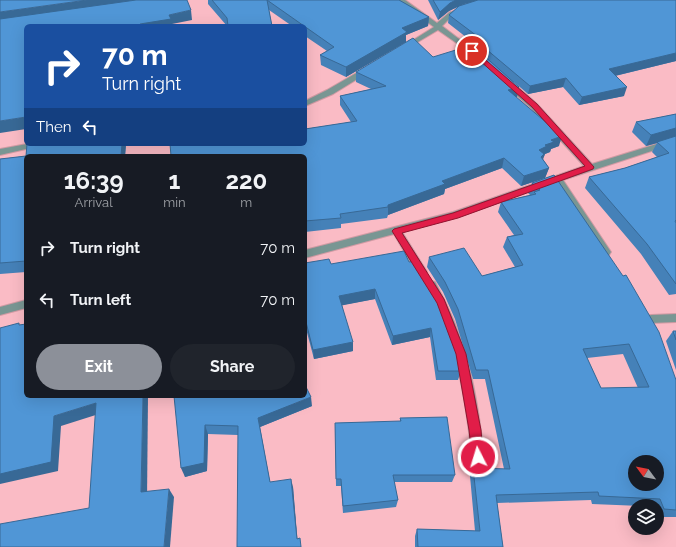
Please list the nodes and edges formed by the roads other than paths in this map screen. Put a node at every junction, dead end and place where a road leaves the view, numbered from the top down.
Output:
1 (401, 0) edge
2 (466, 9) edge
3 (438, 27) junction
4 (398, 52) edge
5 (484, 61) edge
6 (377, 64) edge
7 (500, 76) edge
8 (307, 103) edge
9 (676, 140) edge
10 (29, 146) edge
11 (0, 152) edge
12 (590, 167) junction
13 (559, 180) junction
14 (397, 231) junction
15 (307, 254) edge
16 (612, 260) edge
17 (24, 305) edge
18 (0, 311) edge
19 (676, 318) edge
20 (650, 319) edge
21 (478, 457) dead end

1 - 3 street
2 - 3 street
3 - 4 street
3 - 5 street
6 - 8 street
7 - 12 street
9 - 12 street
10 - 11 street
12 - 13 street
13 - 14 street
13 - 16 street
14 - 15 street
14 - 21 street
17 - 18 street
19 - 20 street

